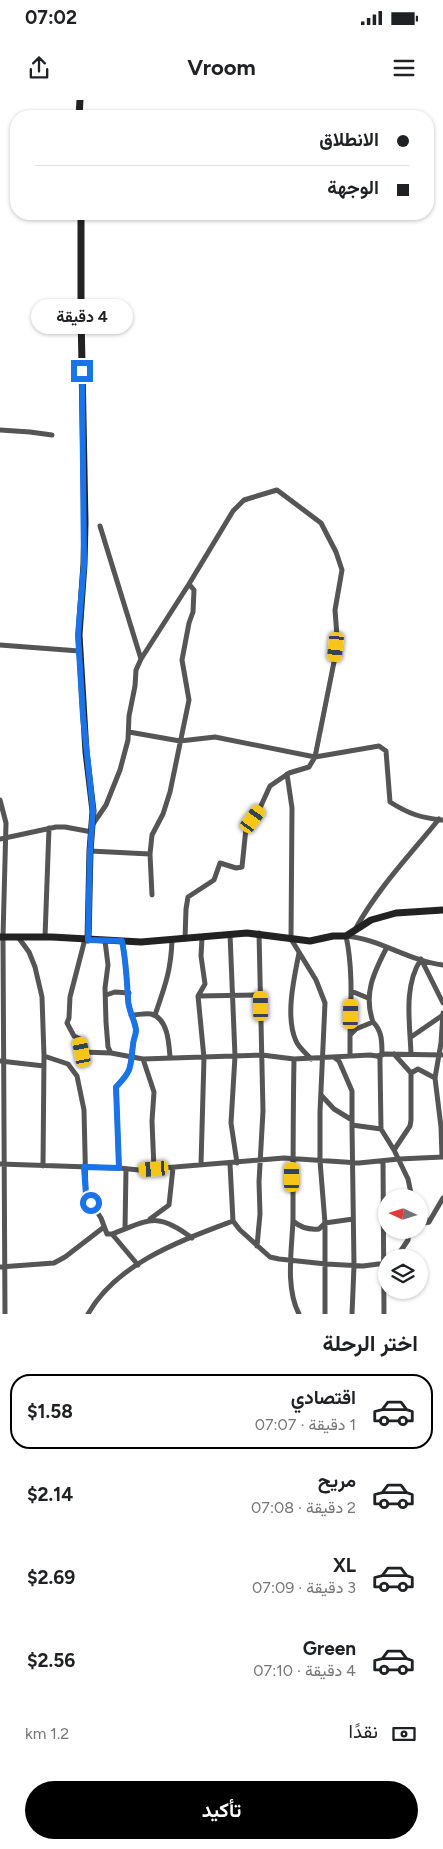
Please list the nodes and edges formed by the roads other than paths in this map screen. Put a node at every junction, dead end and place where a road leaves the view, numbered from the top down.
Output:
1 (81, 220) edge
2 (0, 430) edge
3 (52, 436) dead end
4 (100, 526) dead end
5 (189, 584) junction
6 (0, 645) edge
7 (79, 651) junction
8 (140, 659) junction
9 (129, 732) junction
10 (180, 741) junction
11 (315, 757) junction
12 (287, 774) junction
13 (0, 800) edge
14 (441, 820) edge
15 (49, 828) junction
16 (92, 828) junction
17 (2, 839) edge
18 (90, 852) junction
19 (150, 854) junction
20 (152, 895) dead end
21 (443, 910) edge
22 (354, 932) junction
23 (259, 933) junction
24 (230, 934) junction
25 (346, 936) junction
26 (2, 937) edge
27 (18, 937) junction
28 (45, 937) junction
29 (202, 938) junction
30 (87, 939) junction
31 (185, 939) junction
32 (291, 939) junction
33 (172, 940) junction
34 (105, 941) junction
35 (122, 941) junction
36 (387, 947) junction
37 (299, 953) junction
38 (421, 959) junction
39 (443, 965) edge
40 (351, 991) junction
41 (129, 992) junction
42 (106, 995) junction
43 (233, 995) junction
44 (261, 995) junction
45 (198, 996) junction
46 (368, 998) junction
47 (443, 1003) edge
48 (443, 1014) edge
49 (131, 1015) junction
50 (155, 1015) junction
51 (373, 1022) junction
52 (350, 1035) junction
53 (411, 1037) junction
54 (111, 1054) junction
55 (394, 1054) junction
56 (412, 1054) junction
57 (262, 1055) junction
58 (380, 1055) junction
59 (441, 1055) edge
60 (44, 1056) junction
61 (235, 1056) junction
62 (350, 1056) junction
63 (132, 1057) junction
64 (170, 1057) junction
65 (335, 1057) junction
66 (204, 1058) junction
67 (323, 1058) junction
68 (143, 1059) junction
69 (294, 1059) junction
70 (311, 1059) junction
71 (2, 1061) edge
72 (44, 1066) junction
73 (411, 1073) junction
74 (435, 1078) junction
75 (321, 1094) junction
76 (352, 1123) junction
77 (381, 1130) junction
78 (394, 1150) junction
79 (442, 1157) edge
80 (292, 1159) junction
81 (398, 1159) junction
82 (260, 1160) junction
83 (320, 1161) junction
84 (383, 1161) junction
85 (352, 1162) junction
86 (237, 1163) junction
87 (2, 1164) edge
88 (201, 1164) junction
89 (230, 1164) junction
90 (43, 1166) junction
91 (84, 1167) junction
92 (119, 1168) junction
93 (173, 1168) junction
94 (126, 1169) junction
95 (154, 1169) junction
96 (410, 1189) edge
97 (443, 1198) edge
98 (353, 1219) junction
99 (147, 1220) junction
100 (233, 1221) junction
101 (293, 1221) junction
102 (429, 1222) edge
103 (325, 1223) junction
104 (104, 1227) junction
105 (125, 1229) junction
106 (112, 1234) junction
107 (192, 1238) junction
108 (257, 1246) junction
109 (386, 1249) edge
110 (290, 1261) junction
111 (326, 1264) junction
112 (378, 1264) edge
113 (138, 1265) junction
114 (354, 1266) junction
115 (2, 1267) edge
116 (385, 1299) edge
117 (5, 1314) edge
118 (88, 1314) edge
119 (298, 1314) edge
120 (325, 1314) edge
121 (352, 1314) edge
122 (384, 1314) edge

1 - 7 main road
2 - 3 street
4 - 8 street
5 - 8 street
5 - 10 street
5 - 11 street
6 - 7 street
7 - 16 main road
8 - 9 street
9 - 10 street
9 - 16 street
10 - 11 street
10 - 19 street
11 - 12 street
11 - 14 street
12 - 31 street
12 - 32 street
13 - 17 street
14 - 22 street
15 - 16 street
15 - 17 street
15 - 28 street
16 - 18 main road
17 - 26 street
18 - 19 street
18 - 30 main road
19 - 20 street
21 - 22 main road
22 - 25 main road
23 - 24 main road
23 - 32 main road
23 - 44 street
24 - 29 main road
24 - 43 street
25 - 32 main road
25 - 36 street
25 - 40 street
26 - 27 main road
26 - 71 street
27 - 28 main road
27 - 60 street
28 - 30 main road
29 - 31 main road
29 - 45 street
30 - 34 main road
30 - 54 street
31 - 33 main road
32 - 37 street
33 - 35 main road
33 - 50 street
34 - 35 main road
34 - 42 street
35 - 41 street
36 - 38 street
36 - 46 street
37 - 67 street
37 - 70 street
38 - 39 street
38 - 47 street
38 - 53 street
40 - 46 street
40 - 52 street
41 - 42 street
41 - 49 street
42 - 54 street
43 - 44 street
43 - 45 street
43 - 61 street
44 - 57 street
45 - 66 street
46 - 51 street
48 - 53 street
48 - 59 street
49 - 50 street
49 - 63 street
50 - 64 street
51 - 52 street
51 - 58 street
52 - 62 street
53 - 56 street
54 - 63 street
55 - 56 street
55 - 58 street
55 - 73 street
56 - 59 street
57 - 61 street
57 - 69 street
57 - 82 street
58 - 62 street
58 - 77 street
59 - 74 street
60 - 72 street
60 - 91 street
61 - 66 street
61 - 86 street
62 - 65 street
63 - 68 street
63 - 92 street
64 - 66 street
64 - 68 street
65 - 67 street
65 - 76 street
66 - 88 street
67 - 70 street
67 - 75 street
68 - 95 street
69 - 70 street
69 - 80 street
71 - 72 street
71 - 87 street
72 - 90 street
73 - 74 street
73 - 78 street
74 - 79 street
75 - 76 street
75 - 83 street
76 - 77 street
76 - 85 street
77 - 78 street
78 - 81 street
79 - 81 street
80 - 82 street
80 - 83 street
80 - 101 street
81 - 84 street
81 - 96 street
82 - 86 street
82 - 108 street
83 - 85 street
83 - 103 street
84 - 85 street
84 - 109 street
85 - 98 street
86 - 89 street
87 - 90 street
87 - 115 street
88 - 89 street
88 - 93 street
89 - 100 street
90 - 91 street
91 - 92 street
91 - 104 street
92 - 94 street
93 - 95 street
93 - 99 street
94 - 95 street
94 - 105 street
97 - 102 street
98 - 103 street
98 - 114 street
99 - 105 street
99 - 107 street
100 - 107 street
100 - 108 street
101 - 103 street
101 - 110 street
103 - 111 street
104 - 106 street
104 - 115 street
105 - 106 street
106 - 113 street
107 - 113 street
108 - 110 street
110 - 111 street
110 - 119 street
111 - 114 street
111 - 120 street
112 - 114 street
113 - 118 street
114 - 121 street
115 - 117 street
116 - 122 street

